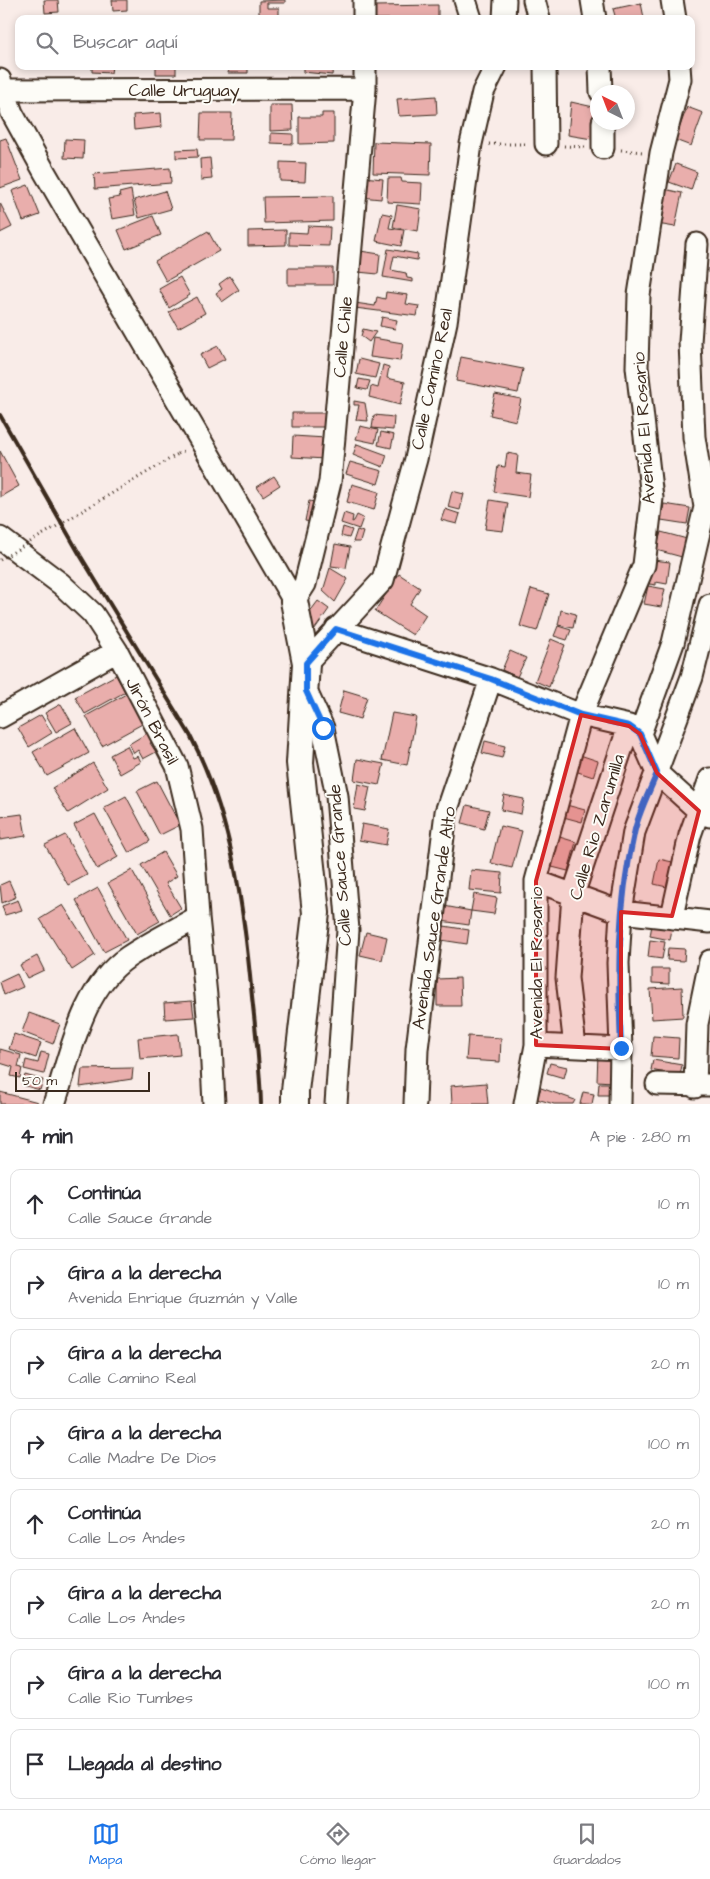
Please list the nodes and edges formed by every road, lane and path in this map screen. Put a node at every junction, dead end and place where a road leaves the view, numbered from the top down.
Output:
1 (364, 0) edge
2 (465, 0) edge
3 (505, 0) edge
4 (534, 0) edge
5 (592, 0) edge
6 (672, 0) edge
7 (364, 15) edge
8 (470, 15) edge
9 (504, 15) edge
10 (537, 15) edge
11 (594, 15) edge
12 (674, 15) edge
13 (365, 70) edge
14 (481, 70) edge
15 (494, 70) edge
16 (545, 70) edge
17 (600, 70) edge
18 (679, 70) edge
19 (1, 85) edge
20 (601, 85) edge
21 (365, 89) junction
22 (484, 92) junction
23 (602, 130) edge
24 (546, 144) dead end
25 (603, 148) dead end
26 (697, 244) dead end
27 (178, 454) dead end
28 (0, 538) edge
29 (0, 560) edge
30 (294, 601) junction
31 (710, 605) edge
32 (336, 629) junction
33 (117, 651) junction
34 (306, 663) junction
35 (491, 679) junction
36 (306, 691) junction
37 (581, 715) junction
38 (0, 717) edge
39 (634, 730) junction
40 (657, 773) junction
41 (710, 779) edge
42 (704, 814) edge
43 (536, 881) junction
44 (573, 895) junction
45 (621, 912) junction
46 (672, 916) junction
47 (198, 917) junction
48 (710, 922) edge
49 (710, 961) edge
50 (536, 1045) junction
51 (575, 1048) junction
52 (621, 1048) junction
53 (657, 1084) dead end
54 (702, 1086) edge
55 (54, 1104) edge
56 (214, 1104) edge
57 (295, 1104) edge
58 (336, 1104) edge
59 (415, 1104) edge
60 (525, 1104) edge
61 (620, 1104) edge

1 - 7 street
2 - 8 street
3 - 9 street
4 - 10 street
5 - 11 street
6 - 12 street
13 - 21 street, Calle Chile
14 - 22 street
15 - 22 street, Calle Camino Real
16 - 24 street
17 - 20 street
18 - 37 street, Avenida El Rosario
19 - 21 street, Calle Uruguay
19 - 30 street
21 - 30 street, Calle Chile
22 - 32 street, Calle Camino Real
23 - 25 street
26 - 39 street, Calle Rio Zarumilla
27 - 29 path, bridge
28 - 33 street, Jirón Brasil
30 - 34 street
31 - 40 street
32 - 34 street, Calle Camino Real
32 - 35 street
33 - 38 street
33 - 47 street, Jirón Brasil
34 - 36 street
35 - 37 street
35 - 59 street, Avenida Sauce Grande Alto
36 - 57 street
36 - 58 street, Calle Sauce Grande
37 - 39 street
37 - 43 street, Avenida El Rosario
39 - 40 street
39 - 44 street, Calle Rio Zarumilla
40 - 42 street
40 - 45 street
41 - 42 street
42 - 46 street
43 - 44 street
43 - 50 street, Avenida El Rosario
44 - 45 street
44 - 51 street, Calle Rio Zarumilla
45 - 46 street
45 - 52 street
46 - 48 street
47 - 55 street
47 - 56 street, Jirón Brasil
49 - 54 street
50 - 51 street
50 - 60 street, Avenida El Rosario
51 - 52 street
52 - 61 street
53 - 54 street

